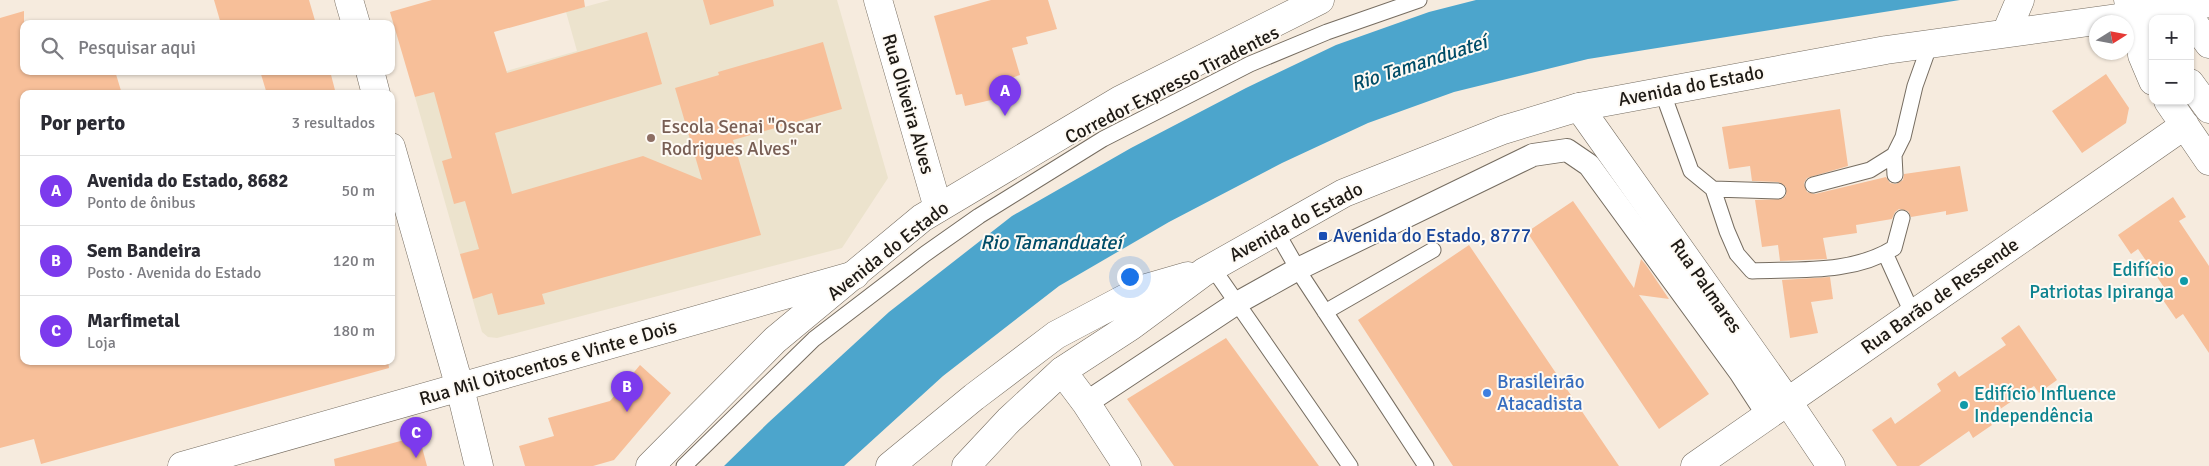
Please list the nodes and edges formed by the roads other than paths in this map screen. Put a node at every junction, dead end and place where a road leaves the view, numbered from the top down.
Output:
1 (349, 0) edge
2 (878, 0) edge
3 (1320, 0) edge
4 (1419, 0) edge
5 (2020, 0) edge
6 (2209, 3) edge
7 (2180, 4) edge
8 (2140, 16) edge
9 (355, 20) edge
10 (2006, 33) junction
11 (1930, 44) junction
12 (2209, 44) edge
13 (2149, 72) edge
14 (371, 75) edge
15 (2194, 88) edge
16 (375, 90) edge
17 (1662, 91) junction
18 (2171, 105) edge
19 (1579, 107) junction
20 (2209, 109) edge
21 (2185, 125) junction
22 (1894, 155) junction
23 (395, 161) edge
24 (2209, 161) edge
25 (1895, 175) dead end
26 (1813, 185) dead end
27 (1714, 189) junction
28 (1778, 191) dead end
29 (938, 208) junction
30 (1902, 218) dead end
31 (1276, 231) junction
32 (1433, 250) dead end
33 (1885, 254) junction
34 (1208, 269) junction
35 (1298, 269) junction
36 (856, 274) junction
37 (1237, 303) junction
38 (1325, 312) junction
39 (1913, 315) junction
40 (1062, 371) junction
41 (460, 388) junction
42 (1086, 403) junction
43 (1778, 409) junction
44 (182, 466) edge
45 (480, 466) edge
46 (650, 466) edge
47 (684, 466) edge
48 (890, 466) edge
49 (966, 466) edge
50 (1127, 466) edge
51 (1350, 466) edge
52 (1426, 466) edge
53 (1695, 466) edge
54 (1831, 466) edge

1 - 9 main road
2 - 29 main road, Rua Oliveira Alves
3 - 29 main road, Avenida do Estado
4 - 47 lane, Corredor Expresso Tiradentes
5 - 10 main road
6 - 7 main road, Avenida do Estado
7 - 8 main road, Avenida do Estado
7 - 12 main road
8 - 10 main road, Avenida do Estado
8 - 13 main road
10 - 11 main road, Avenida do Estado
11 - 17 main road, Avenida do Estado
11 - 22 lane
14 - 16 main road
15 - 20 main road
17 - 19 main road, Avenida do Estado
17 - 27 lane
18 - 21 main road
19 - 31 main road, Avenida do Estado
19 - 43 main road, Rua Palmares
21 - 24 main road
21 - 39 main road, Rua Barão de Ressende
22 - 25 lane
22 - 26 lane
23 - 41 main road
27 - 28 lane
27 - 33 lane
29 - 36 main road, Avenida do Estado
30 - 33 lane
31 - 34 main road, Avenida do Estado
31 - 35 lane
32 - 38 lane
33 - 39 lane
34 - 37 lane
34 - 40 main road, Avenida do Estado
34 - 48 main road, Avenida do Estado
35 - 37 street
35 - 38 lane
35 - 43 street
36 - 41 main road, Rua Mil Oitocentos e Vinte e Dois
36 - 46 main road, Avenida do Estado
37 - 42 street
37 - 51 lane
38 - 52 lane
39 - 43 main road, Rua Barão de Ressende
40 - 42 main road
40 - 49 main road, Avenida do Estado
41 - 44 main road, Rua Mil Oitocentos e Vinte e Dois
41 - 45 main road
42 - 50 main road
43 - 53 main road, Rua Barão de Ressende
43 - 54 main road, Rua Palmares

